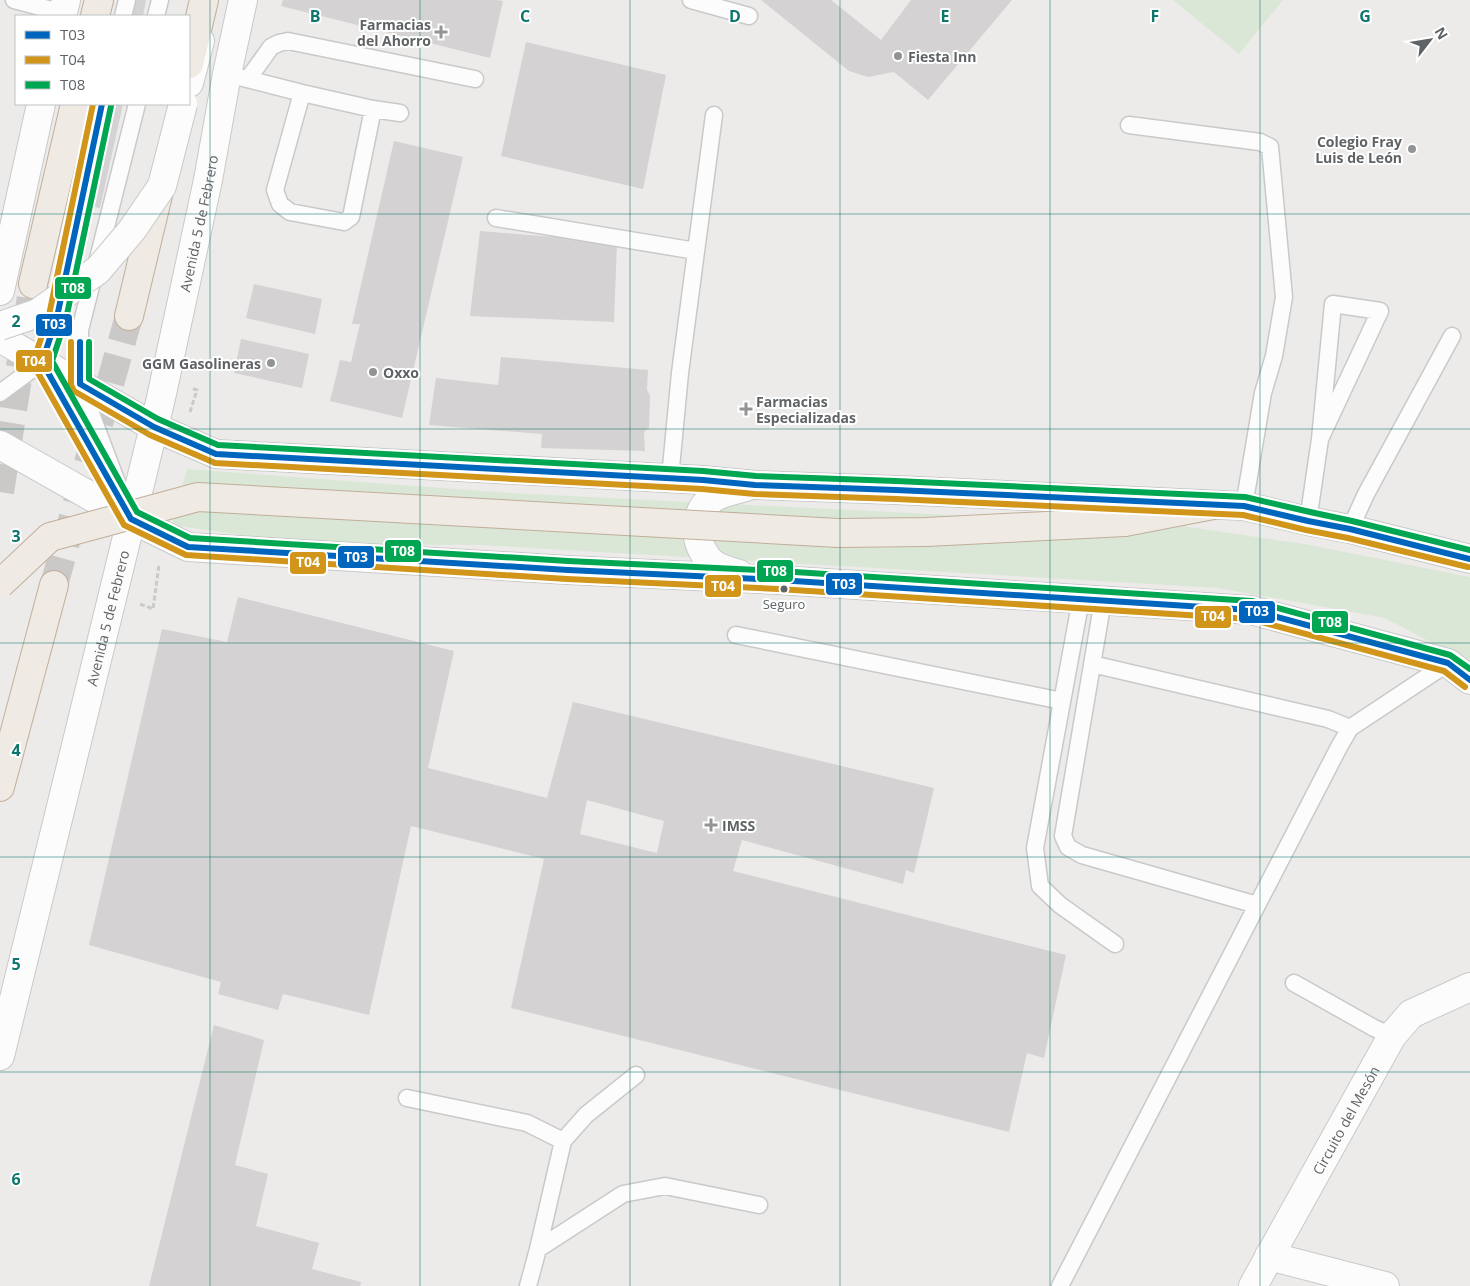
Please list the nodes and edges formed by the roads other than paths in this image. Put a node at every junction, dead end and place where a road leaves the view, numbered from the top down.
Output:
1 (14, 0) edge
2 (99, 0) edge
3 (127, 0) edge
4 (160, 0) edge
5 (204, 0) edge
6 (211, 0) edge
7 (243, 0) edge
8 (691, 0) edge
9 (64, 10) edge
10 (95, 15) edge
11 (123, 15) edge
12 (156, 15) edge
13 (749, 16) dead end
14 (190, 60) edge
15 (238, 76) junction
16 (475, 78) dead end
17 (190, 79) edge
18 (302, 93) junction
19 (41, 105) edge
20 (75, 105) edge
21 (102, 105) edge
22 (137, 105) edge
23 (179, 105) edge
24 (183, 105) edge
25 (373, 109) junction
26 (400, 113) dead end
27 (714, 116) dead end
28 (1129, 125) dead end
29 (496, 218) dead end
30 (696, 251) junction
31 (33, 284) tunnel mouth
32 (0, 291) edge
33 (129, 316) tunnel mouth
34 (0, 326) edge
35 (1452, 336) dead end
36 (0, 338) edge
37 (42, 362) junction
38 (80, 384) junction
39 (0, 393) edge
40 (154, 427) junction
41 (1320, 439) junction
42 (0, 445) edge
43 (670, 478) junction
44 (755, 485) junction
45 (1213, 505) junction
46 (1244, 506) junction
47 (131, 519) junction
48 (1308, 521) junction
49 (1350, 529) junction
50 (1470, 559) edge
51 (778, 580) junction
52 (0, 584) edge
53 (54, 585) tunnel mouth
54 (1092, 600) junction
55 (736, 635) dead end
56 (1448, 663) junction
57 (1092, 664) junction
58 (1470, 680) edge
59 (1062, 701) junction
60 (1350, 728) junction
61 (0, 787) edge
62 (1257, 905) junction
63 (1115, 944) dead end
64 (1294, 983) dead end
65 (1470, 987) edge
66 (1392, 1036) junction
67 (0, 1056) edge
68 (636, 1075) dead end
69 (407, 1098) dead end
70 (563, 1141) junction
71 (759, 1205) dead end
72 (538, 1249) junction
73 (1269, 1256) junction
74 (528, 1286) edge
75 (1060, 1286) edge
76 (1253, 1286) edge
77 (1385, 1286) edge

1 - 9 lane
2 - 10 highway
3 - 11 lane
4 - 12 lane
5 - 14 highway
6 - 17 main road
7 - 15 main road, Avenida 5 de Febrero
8 - 13 lane
15 - 16 lane
15 - 18 lane
15 - 40 main road, Avenida 5 de Febrero
18 - 25 lane
18 - 25 lane
19 - 32 main road
20 - 31 highway
21 - 37 lane
22 - 38 lane
23 - 33 highway
24 - 34 main road, bridge
25 - 26 lane
27 - 30 lane
28 - 46 lane
29 - 30 lane
30 - 43 lane
35 - 49 lane
36 - 37 main road
37 - 38 main road
37 - 39 lane
37 - 47 lane
38 - 40 main road
38 - 47 lane
40 - 43 main road
40 - 47 main road, Avenida 5 de Febrero
41 - 41 lane
41 - 48 lane
42 - 47 main road
43 - 44 main road
44 - 45 main road
44 - 51 main road
45 - 46 main road
45 - 52 highway, bridge
46 - 48 main road
47 - 51 main road
47 - 67 main road, Avenida 5 de Febrero
48 - 49 main road
49 - 50 main road
51 - 54 main road
53 - 61 highway
54 - 56 main road
54 - 57 lane
54 - 59 lane
55 - 59 lane
56 - 58 main road
56 - 60 lane
57 - 60 lane
57 - 62 lane
59 - 63 lane
60 - 62 lane
62 - 75 lane
64 - 66 lane
65 - 66 main road, Circuito del Mesón
66 - 73 main road, Circuito del Mesón
68 - 70 lane
69 - 70 lane
70 - 72 lane
71 - 72 lane
72 - 74 lane
73 - 76 main road, Circuito del Mesón
73 - 77 main road

